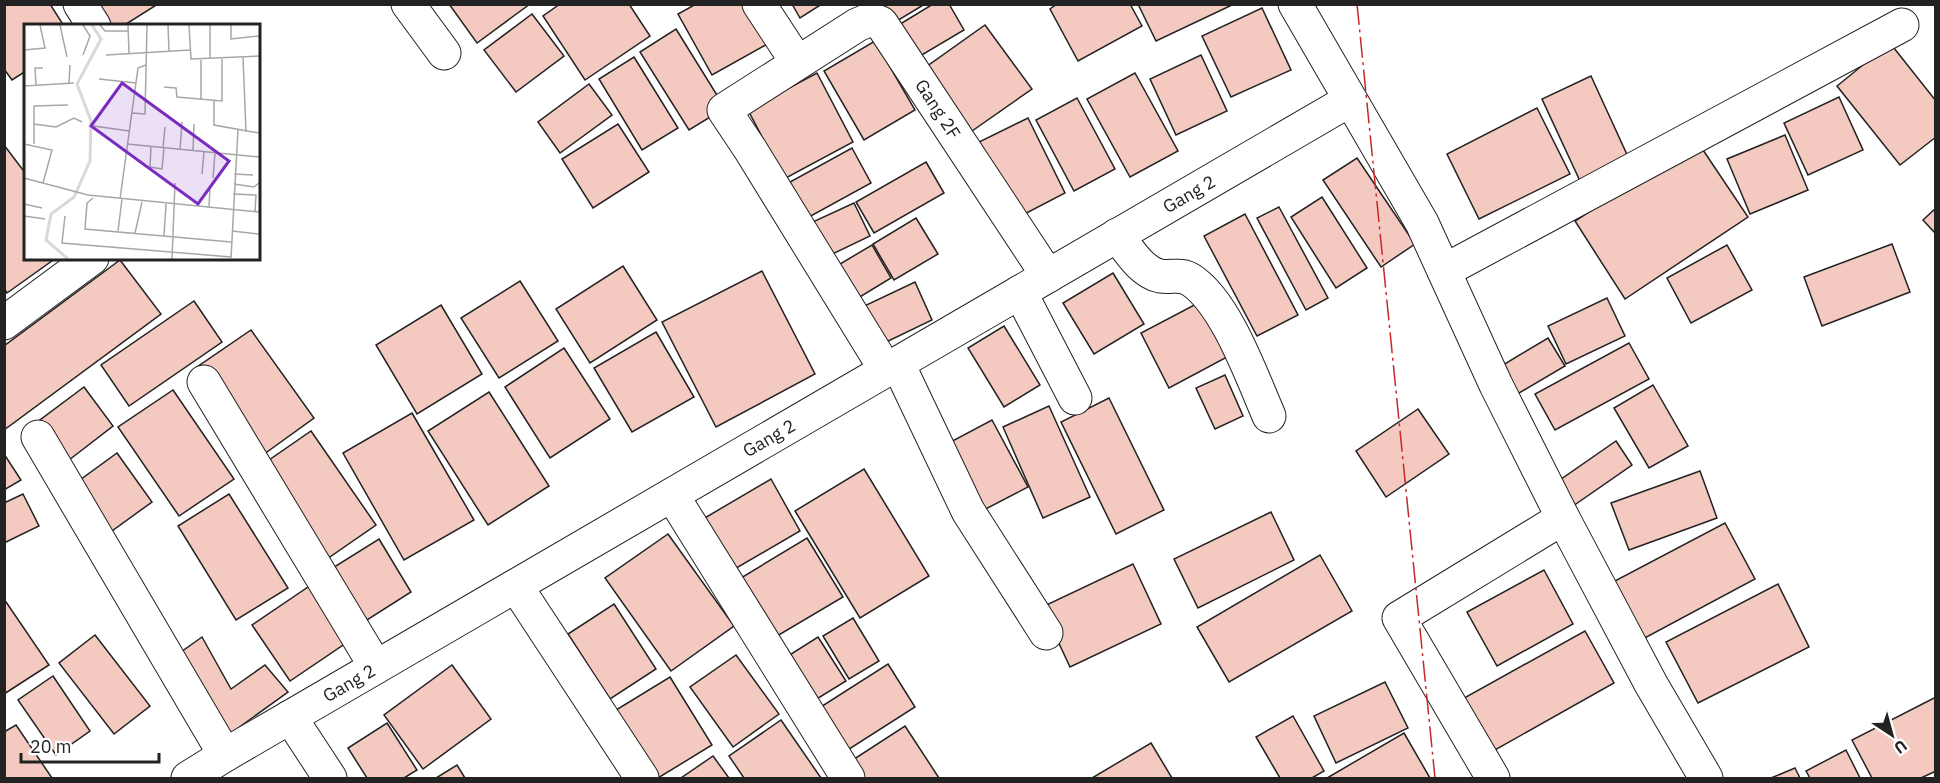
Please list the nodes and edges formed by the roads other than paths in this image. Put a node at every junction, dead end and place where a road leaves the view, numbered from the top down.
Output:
1 (80, 4) edge
2 (408, 4) edge
3 (759, 4) edge
4 (1295, 4) edge
5 (93, 24) edge
6 (1902, 25) dead end
7 (444, 53) dead end
8 (797, 62) junction
9 (1350, 100) junction
10 (1117, 235) junction
11 (89, 260) edge
12 (1444, 271) junction
13 (1034, 284) junction
14 (7, 316) edge
15 (892, 367) junction
16 (204, 382) dead end
17 (1075, 398) dead end
18 (1269, 416) dead end
19 (38, 437) dead end
20 (672, 495) junction
21 (1563, 518) junction
22 (516, 586) junction
23 (1046, 633) dead end
24 (376, 667) junction
25 (290, 717) junction
26 (225, 755) junction
27 (189, 778) edge
28 (330, 778) edge
29 (642, 778) edge
30 (848, 778) edge
31 (1493, 778) edge
32 (1706, 778) edge

1 - 5 street
2 - 7 street
3 - 8 street
4 - 9 street
6 - 12 street
8 - 13 street, Gang 2F
8 - 15 street
9 - 10 street, Gang 2
9 - 12 street
10 - 13 street, Gang 2
10 - 18 street
11 - 14 street
12 - 21 street
13 - 15 street, Gang 2
13 - 17 street
15 - 20 street, Gang 2
15 - 23 street
16 - 24 street
19 - 26 street
20 - 22 street, Gang 2
20 - 30 street
21 - 31 street
21 - 32 street
22 - 24 street, Gang 2
22 - 29 street
24 - 25 street, Gang 2
25 - 26 street, Gang 2
25 - 28 street
26 - 27 street, Gang 2

